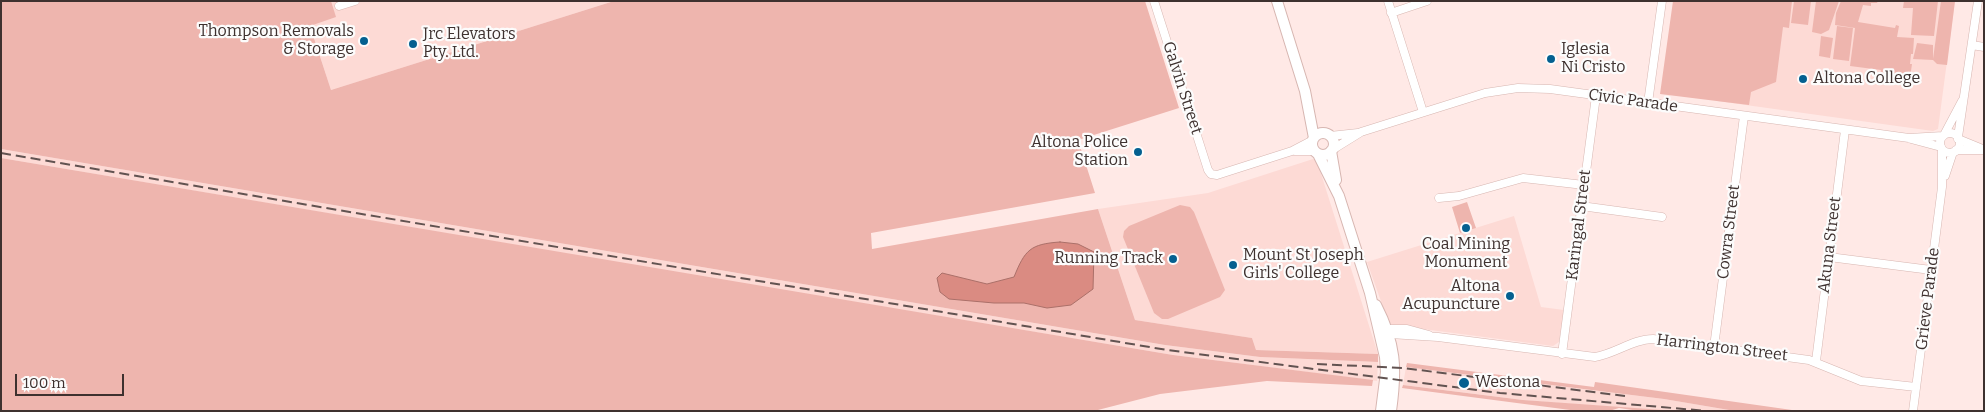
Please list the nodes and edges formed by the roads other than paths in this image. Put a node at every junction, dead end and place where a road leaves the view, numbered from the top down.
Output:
1 (355, 1) edge
2 (1154, 1) edge
3 (1277, 1) edge
4 (1388, 1) edge
5 (1427, 1) edge
6 (1662, 1) edge
7 (1978, 1) edge
8 (339, 6) dead end
9 (1391, 13) junction
10 (1972, 45) junction
11 (1984, 47) edge
12 (1305, 91) junction
13 (1596, 96) junction
14 (1964, 97) junction
15 (1648, 103) junction
16 (1423, 112) junction
17 (1744, 116) junction
18 (1845, 130) junction
19 (1361, 132) junction
20 (1329, 135) junction
21 (1943, 136) junction
22 (1909, 138) junction
23 (1958, 138) junction
24 (1314, 139) junction
25 (1941, 148) junction
26 (1292, 150) junction
27 (1984, 150) edge
28 (1331, 151) junction
29 (1954, 151) junction
30 (1317, 152) junction
31 (1584, 185) junction
32 (1942, 187) junction
33 (1339, 196) junction
34 (1439, 198) dead end
35 (1581, 206) junction
36 (1662, 217) dead end
37 (1829, 257) junction
38 (1931, 270) junction
39 (1385, 332) junction
40 (1714, 347) junction
41 (1562, 354) junction
42 (1816, 361) junction
43 (1916, 387) junction
44 (1381, 411) edge
45 (1391, 411) edge
46 (1913, 411) edge

1 - 8 street
2 - 26 street, Galvin Street
3 - 12 main road
4 - 9 street
5 - 9 street
6 - 15 street
7 - 10 street
9 - 16 street
10 - 11 street
10 - 14 street
12 - 20 main road
12 - 24 main road
13 - 15 street, Civic Parade
13 - 16 street, Civic Parade
13 - 31 street, Karingal Street
14 - 21 street
14 - 23 street
15 - 17 street, Civic Parade
16 - 19 street, Civic Parade
17 - 18 street, Civic Parade
17 - 40 street, Cowra Street
18 - 22 street, Civic Parade
18 - 37 street, Akuna Street
19 - 20 street, Civic Parade
19 - 28 street, Civic Parade
20 - 24 main road
20 - 28 main road
21 - 22 street, Civic Parade
21 - 23 street
21 - 25 street
22 - 25 street, Civic Parade
23 - 27 street
23 - 29 street
24 - 26 street
24 - 30 main road
25 - 29 street
25 - 32 street, Grieve Parade
26 - 30 street
27 - 29 street
28 - 30 main road
28 - 33 main road
29 - 32 street, Grieve Parade
30 - 33 main road
31 - 34 street
31 - 35 street, Karingal Street
32 - 38 street, Grieve Parade
33 - 39 main road
35 - 36 street
35 - 41 street, Karingal Street
37 - 38 street
37 - 42 street, Akuna Street
38 - 43 street, Grieve Parade
39 - 41 street, Harrington Street
39 - 44 main road
39 - 45 main road
40 - 41 street, Harrington Street
40 - 42 street, Harrington Street
42 - 43 street, Harrington Street
43 - 46 street, Grieve Parade

